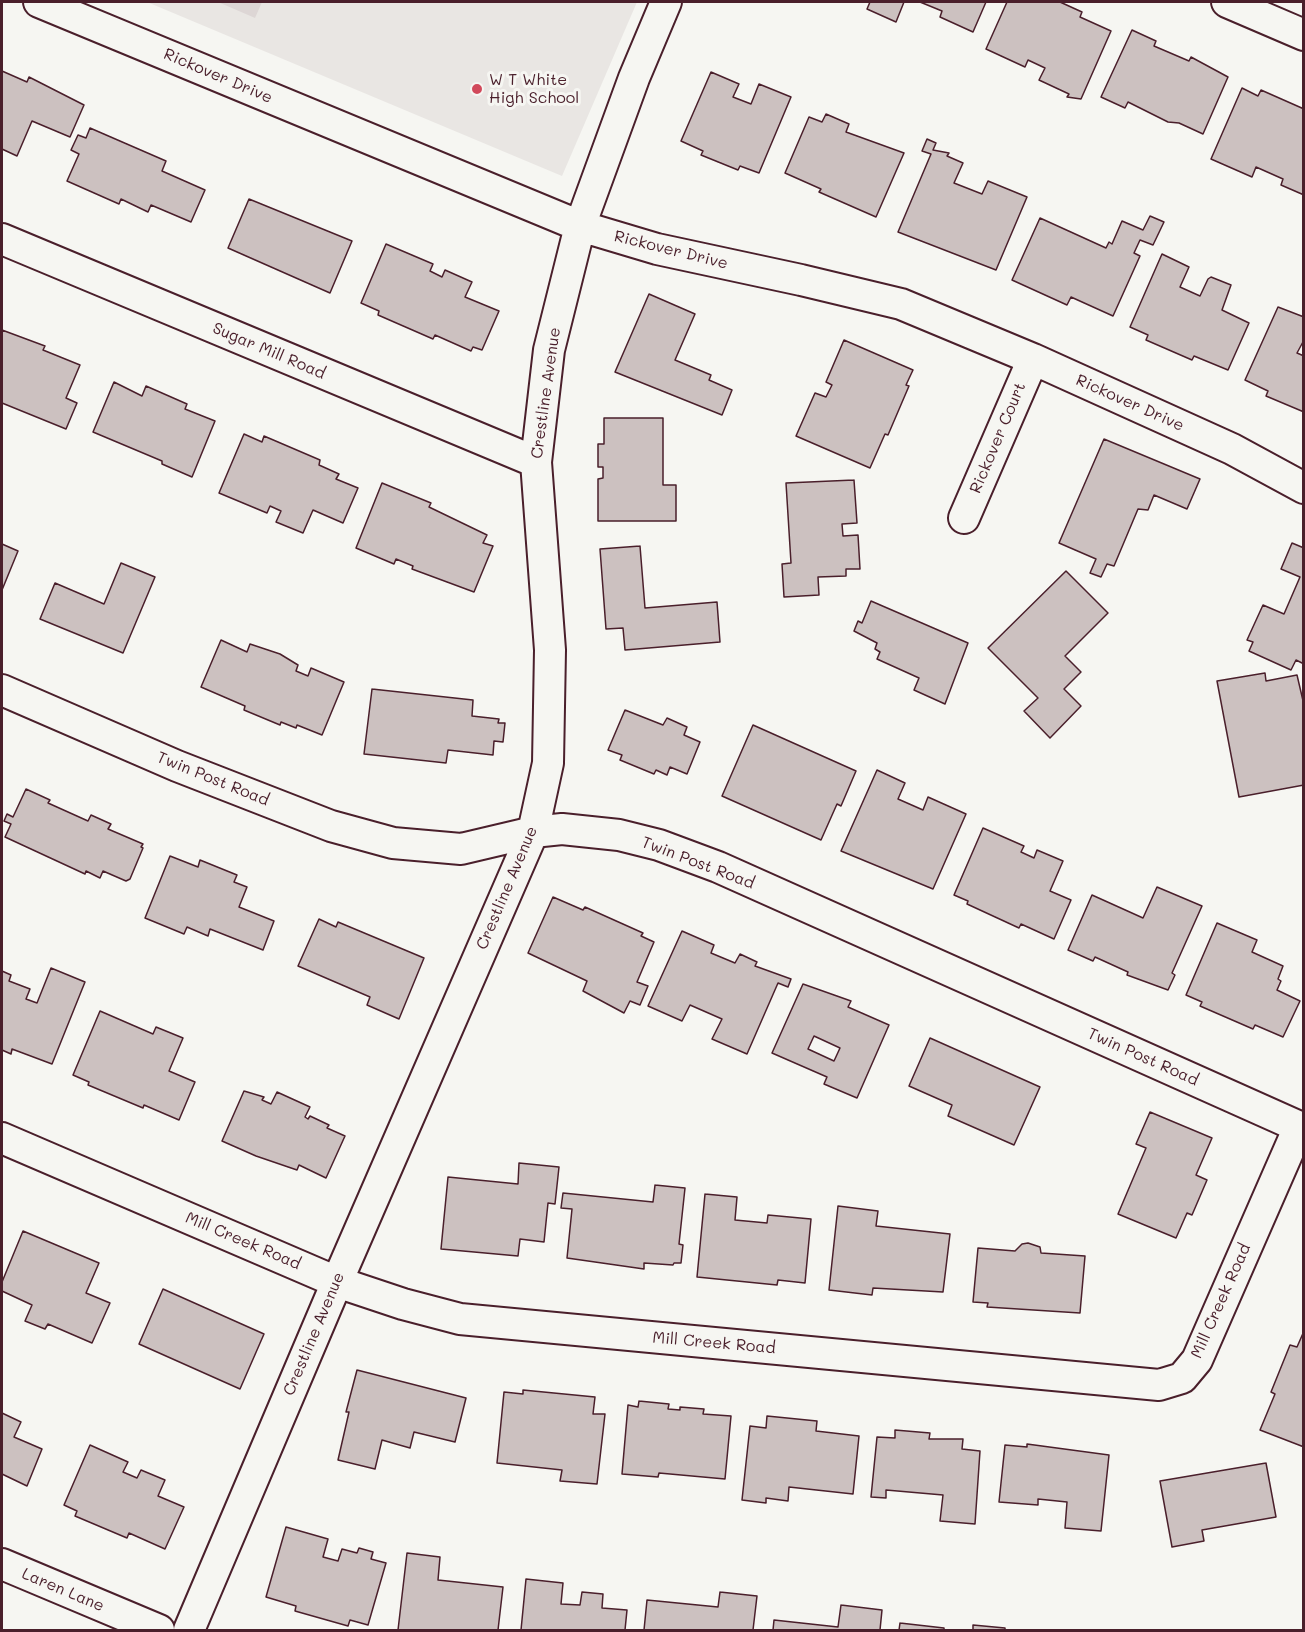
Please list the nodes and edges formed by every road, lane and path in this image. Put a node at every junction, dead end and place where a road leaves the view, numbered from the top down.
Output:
1 (39, 2) edge
2 (666, 2) edge
3 (1227, 2) edge
4 (1304, 35) edge
5 (580, 226) junction
6 (2, 239) edge
7 (1032, 359) junction
8 (536, 462) junction
9 (1304, 488) edge
10 (964, 518) dead end
11 (2, 690) edge
12 (533, 832) junction
13 (1301, 1128) edge
14 (2, 1138) edge
15 (337, 1282) junction
16 (2, 1564) edge
17 (159, 1630) edge
18 (189, 1630) edge

1 - 5 street, Rickover Drive
2 - 5 street, Crestline Avenue
3 - 4 street
5 - 7 street, Rickover Drive
5 - 8 street, Crestline Avenue
6 - 8 street, Sugar Mill Road
7 - 9 street, Rickover Drive
7 - 10 street, Rickover Court
8 - 12 street, Crestline Avenue
11 - 12 street, Twin Post Road
12 - 13 street, Twin Post Road
12 - 15 street, Crestline Avenue
13 - 15 street, Mill Creek Road
14 - 15 street, Mill Creek Road
15 - 18 street, Crestline Avenue
16 - 17 street, Laren Lane

